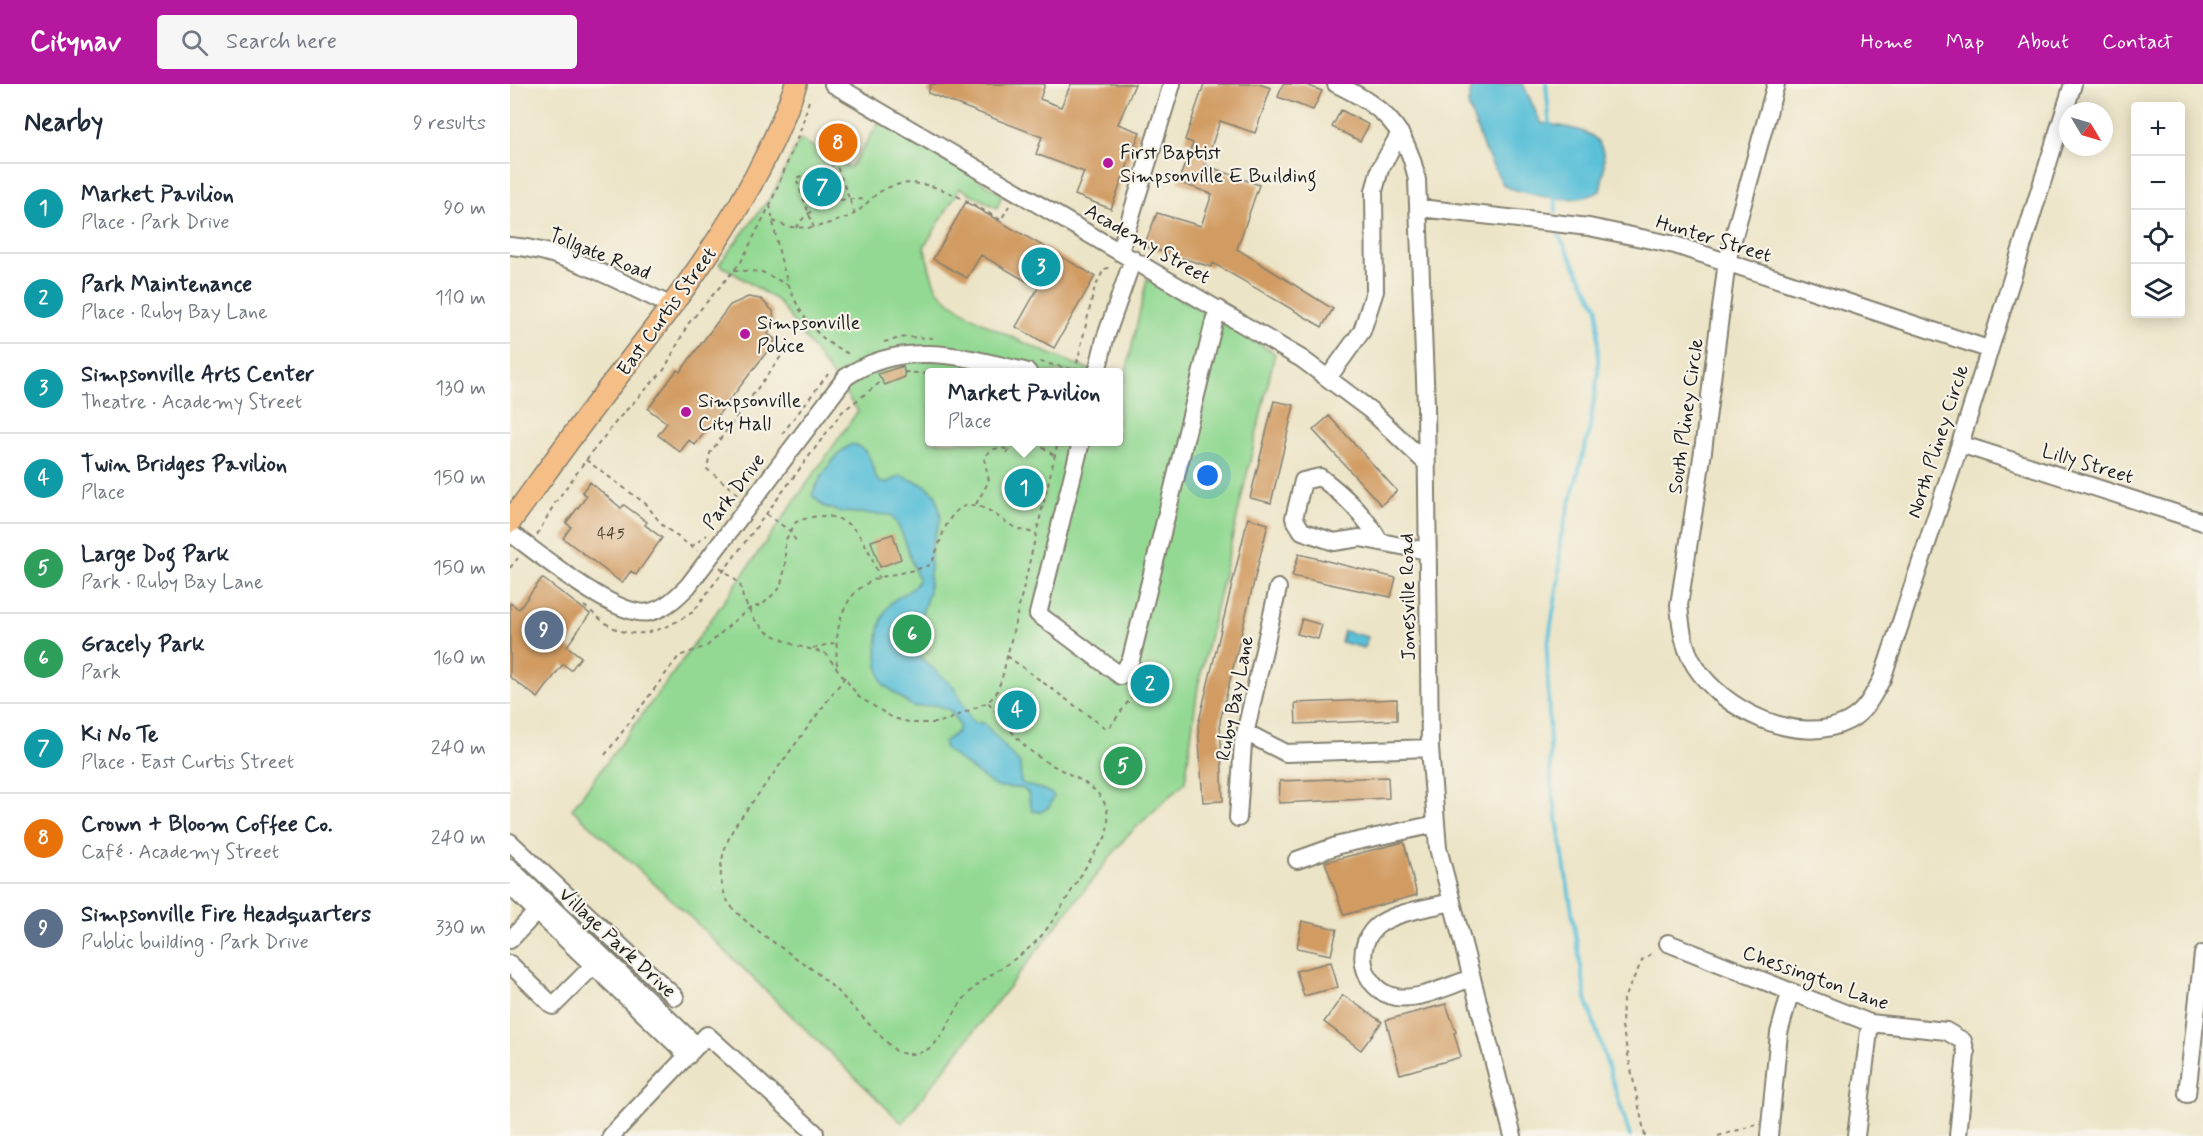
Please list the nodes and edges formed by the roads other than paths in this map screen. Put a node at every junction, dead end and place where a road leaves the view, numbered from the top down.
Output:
1 (833, 84) edge
2 (1172, 84) edge
3 (1336, 84) edge
4 (1776, 84) edge
5 (2073, 84) edge
6 (804, 87) edge
7 (1400, 133) junction
8 (1420, 208) junction
9 (510, 246) edge
10 (1123, 259) junction
11 (1727, 261) junction
12 (672, 306) junction
13 (1219, 309) junction
14 (1988, 349) junction
15 (1019, 368) edge
16 (1098, 368) edge
17 (1328, 378) junction
18 (1960, 444) junction
19 (1080, 446) edge
20 (1425, 462) junction
21 (510, 522) edge
22 (2203, 522) edge
23 (510, 533) edge
24 (1380, 542) junction
25 (1427, 551) junction
26 (1278, 588) dead end
27 (1767, 720) joint
28 (1247, 733) junction
29 (1430, 748) junction
30 (1238, 818) dead end
31 (1436, 824) junction
32 (510, 842) edge
33 (1297, 860) dead end
34 (510, 868) edge
35 (510, 886) edge
36 (558, 888) junction
37 (1451, 902) junction
38 (541, 907) junction
39 (510, 940) edge
40 (615, 941) junction
41 (1668, 943) road end
42 (2203, 954) edge
43 (598, 961) junction
44 (510, 964) edge
45 (1472, 978) junction
46 (1790, 993) junction
47 (675, 997) dead end
48 (1870, 1023) junction
49 (692, 1051) junction
50 (2187, 1094) dead end
51 (1770, 1129) edge
52 (611, 1136) edge
53 (812, 1136) edge
54 (1513, 1136) edge
55 (1856, 1136) edge
56 (1958, 1136) edge

1 - 10 street, Academy Street
2 - 10 street
3 - 7 street, Jonesville Road
4 - 11 street, South Pliney Circle
5 - 14 street, North Pliney Circle
6 - 12 main road, East Curtis Street
7 - 8 street, Jonesville Road
7 - 17 street
8 - 11 street, Hunter Street
8 - 20 street, Jonesville Road
9 - 12 street, Tollgate Road
10 - 13 street, Academy Street
10 - 16 street
11 - 14 street, Hunter Street
11 - 27 street, South Pliney Circle
12 - 21 main road, East Curtis Street
13 - 17 street, Academy Street
13 - 19 street
14 - 18 street, North Pliney Circle
15 - 23 street, Park Drive
17 - 20 street, Academy Street
18 - 22 street, Lilly Street
18 - 27 street, North Pliney Circle
20 - 25 street, Jonesville Road
24 - 24 street
24 - 25 street
25 - 29 street, Jonesville Road
26 - 28 street, Ruby Bay Lane
28 - 29 street
28 - 30 street, Ruby Bay Lane
29 - 31 street, Jonesville Road
31 - 33 street
31 - 37 street, Jonesville Road
32 - 36 street
34 - 38 street, Village Park Drive
35 - 38 street, Village Park Drive
36 - 38 street
36 - 40 street
37 - 45 street, Jonesville Road
37 - 45 street
38 - 39 street
38 - 43 street, Village Park Drive
40 - 43 street
40 - 47 street
41 - 46 street, Chessington Lane
42 - 50 street
43 - 44 street
43 - 49 street, Village Park Drive
45 - 54 street, Jonesville Road
46 - 48 street, Chessington Lane
46 - 51 street
48 - 55 street
48 - 56 street, Chessington Lane
49 - 52 street
49 - 53 street

